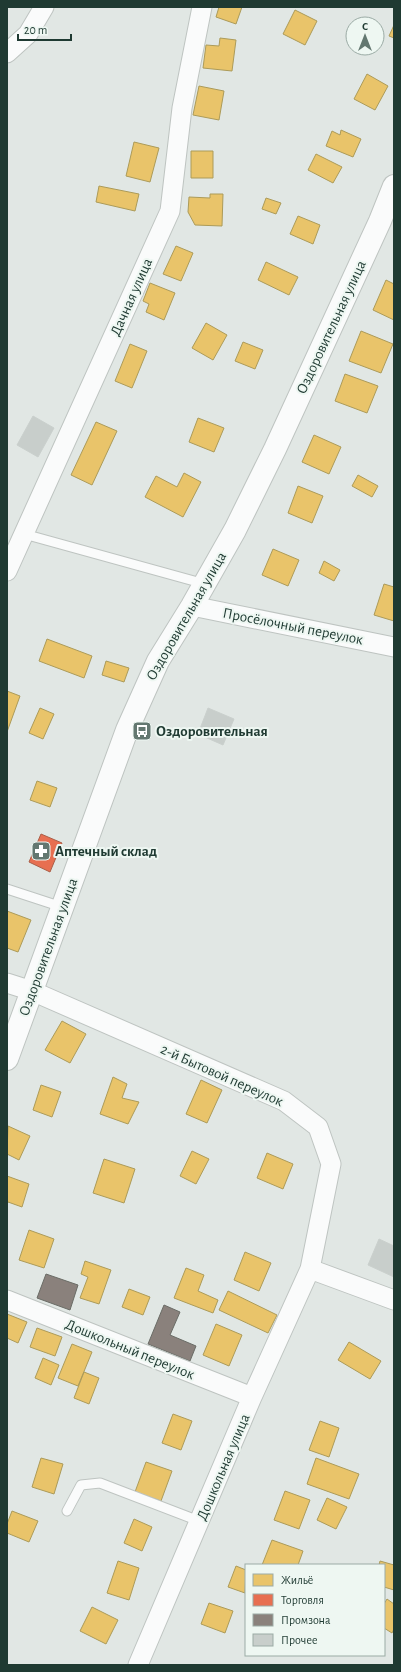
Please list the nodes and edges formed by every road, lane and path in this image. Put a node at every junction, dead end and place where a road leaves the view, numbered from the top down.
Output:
1 (44, 7) edge
2 (202, 7) edge
3 (7, 53) edge
4 (394, 186) edge
5 (24, 534) junction
6 (7, 571) edge
7 (205, 584) junction
8 (192, 606) junction
9 (394, 647) edge
10 (7, 889) edge
11 (62, 907) junction
12 (7, 984) edge
13 (32, 991) junction
14 (7, 1059) edge
15 (310, 1269) junction
16 (7, 1300) edge
17 (394, 1300) edge
18 (252, 1398) junction
19 (66, 1511) dead end
20 (199, 1521) junction
21 (138, 1665) edge

1 - 3 street
2 - 5 street, Дачная улица
4 - 7 street, Оздоровительная улица
5 - 6 street, Дачная улица
5 - 7 lane
7 - 8 street, Оздоровительная улица
8 - 9 street, Просёлочный переулок
8 - 11 street, Оздоровительная улица
10 - 11 lane
11 - 13 street, Оздоровительная улица
12 - 13 street, 2-й Бытовой переулок
13 - 14 street, Оздоровительная улица
13 - 15 street, 2-й Бытовой переулок
15 - 17 street
15 - 18 street, Дошкольная улица
16 - 18 street, Дошкольный переулок
18 - 20 street, Дошкольная улица
19 - 20 lane
20 - 21 street, Дошкольная улица

